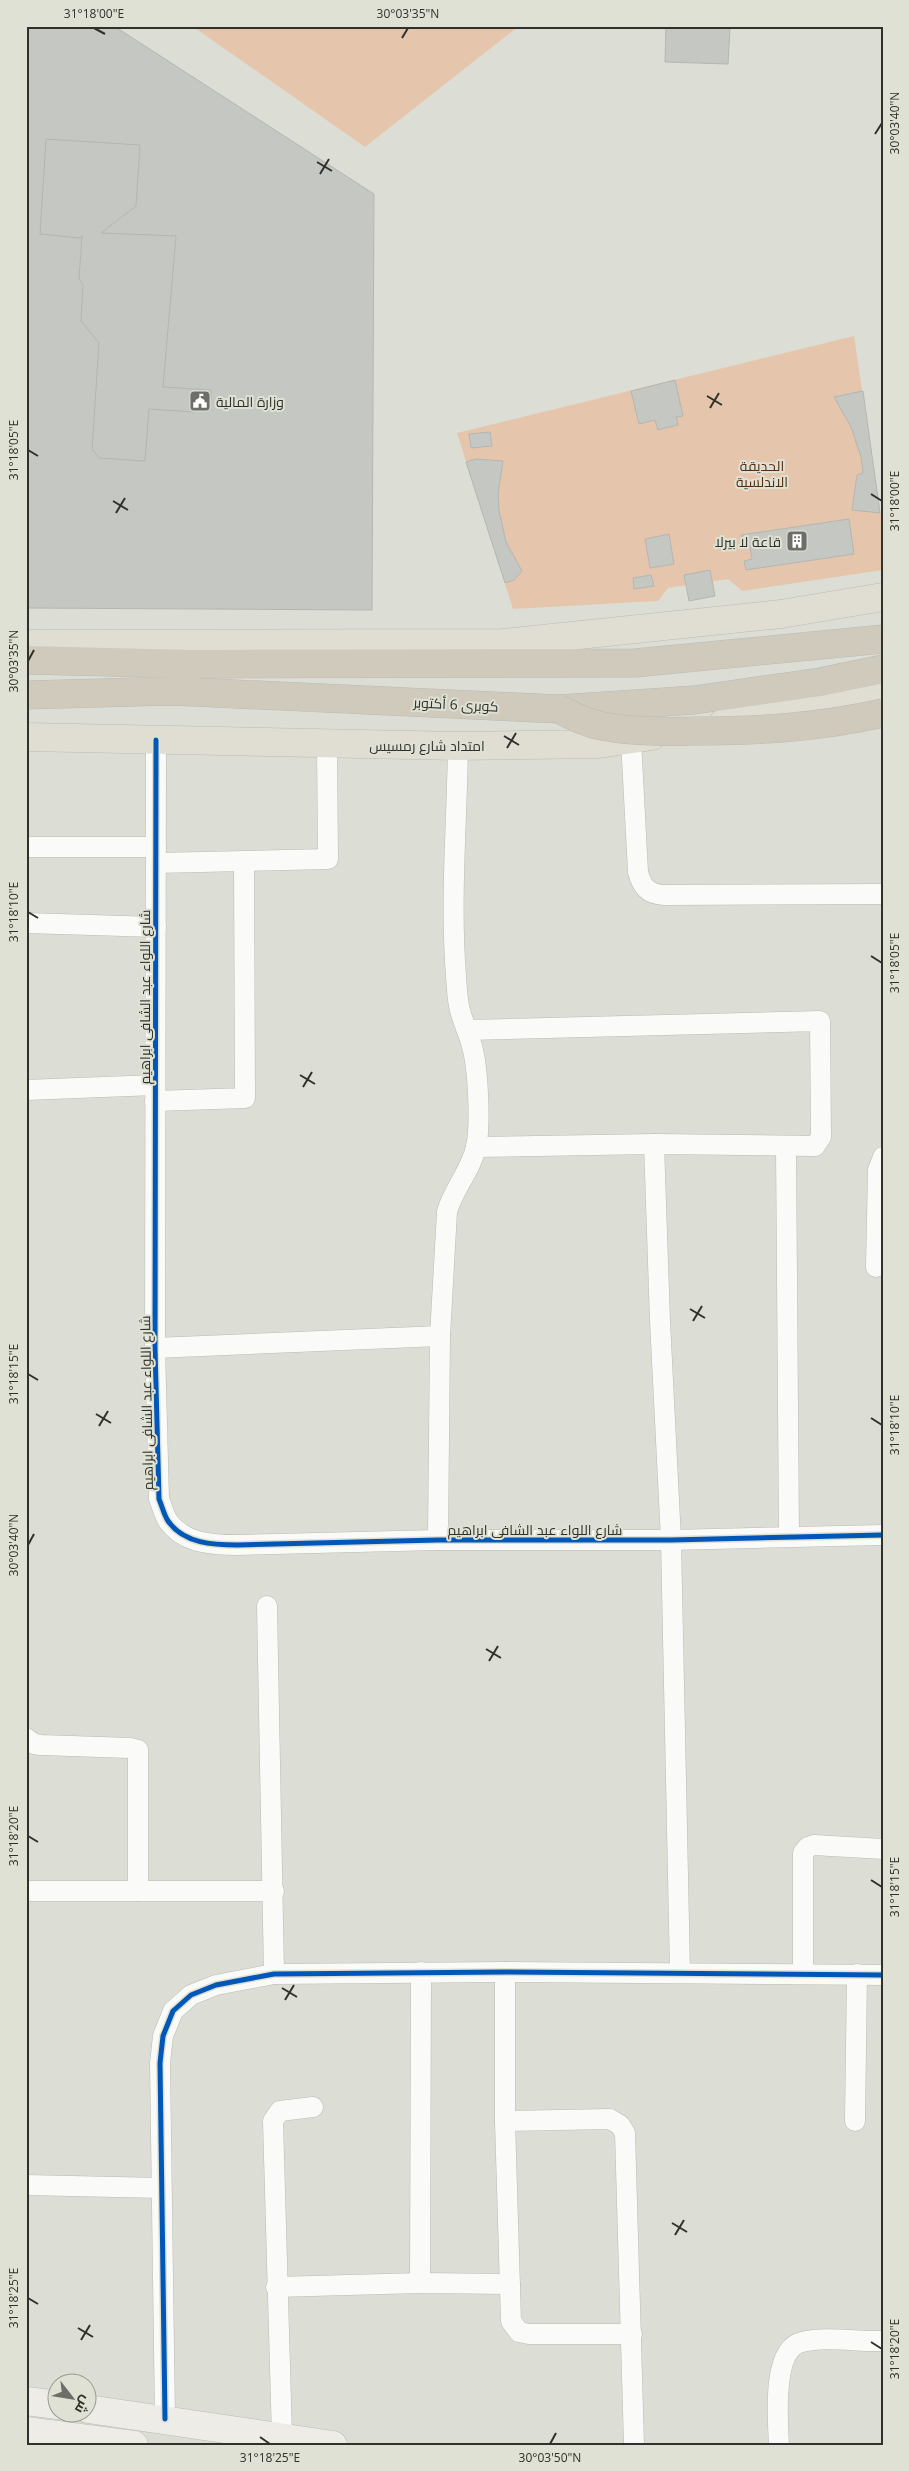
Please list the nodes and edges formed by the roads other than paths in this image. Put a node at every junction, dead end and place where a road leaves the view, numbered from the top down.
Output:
1 (883, 597) edge
2 (883, 639) edge
3 (26, 644) edge
4 (26, 660) edge
5 (883, 669) edge
6 (883, 692) edge
7 (26, 695) edge
8 (559, 709) junction
9 (883, 713) edge
10 (26, 737) edge
11 (156, 740) junction
12 (631, 740) junction
13 (327, 744) junction
14 (458, 746) junction
15 (26, 847) edge
16 (156, 855) junction
17 (244, 862) junction
18 (883, 894) edge
19 (26, 923) edge
20 (156, 927) junction
21 (467, 1030) junction
22 (26, 1090) edge
23 (155, 1093) junction
24 (654, 1144) junction
25 (476, 1147) junction
26 (786, 1147) junction
27 (883, 1157) edge
28 (876, 1267) dead end
29 (440, 1336) junction
30 (155, 1348) junction
31 (883, 1535) edge
32 (789, 1536) junction
33 (438, 1540) junction
34 (671, 1540) junction
35 (267, 1606) dead end
36 (26, 1738) edge
37 (883, 1850) edge
38 (26, 1891) edge
39 (138, 1891) junction
40 (274, 1891) junction
41 (421, 1972) junction
42 (505, 1972) junction
43 (680, 1972) junction
44 (804, 1973) junction
45 (274, 1974) junction
46 (857, 1974) junction
47 (883, 1975) edge
48 (313, 2107) dead end
49 (505, 2121) junction
50 (855, 2121) dead end
51 (26, 2185) edge
52 (161, 2188) junction
53 (420, 2283) junction
54 (510, 2284) junction
55 (276, 2287) junction
56 (632, 2334) junction
57 (883, 2342) edge
58 (26, 2401) edge
59 (48, 2404) edge
60 (98, 2410) edge
61 (165, 2419) junction
62 (26, 2431) edge
63 (282, 2437) junction
64 (134, 2445) edge
65 (333, 2445) edge
66 (634, 2445) edge
67 (778, 2445) edge

1 - 3 main road
2 - 4 highway
5 - 8 highway, كوبرى 6 أكتوبر
6 - 12 main road, امتداد شارع رمسيس
7 - 8 highway, كوبرى 6 أكتوبر
8 - 9 highway, bridge
10 - 11 main road, امتداد شارع رمسيس
11 - 13 main road, امتداد شارع رمسيس
11 - 16 street, شارع اللواء عبد الشافى ابراهيم
12 - 14 main road, امتداد شارع رمسيس
12 - 18 street
13 - 14 main road, امتداد شارع رمسيس
13 - 17 street
14 - 21 street
15 - 16 street
16 - 17 street
16 - 20 street, شارع اللواء عبد الشافى ابراهيم
17 - 23 street
19 - 20 street
20 - 23 street, شارع اللواء عبد الشافى ابراهيم
21 - 25 street
21 - 26 street
22 - 23 street
23 - 30 street, شارع اللواء عبد الشافى ابراهيم
24 - 25 street
24 - 26 street
24 - 34 street
25 - 29 street
26 - 32 street
27 - 28 street
29 - 30 street
29 - 33 street
30 - 33 street, شارع اللواء عبد الشافى ابراهيم
31 - 32 street, شارع اللواء عبد الشافى ابراهيم
32 - 34 street, شارع اللواء عبد الشافى ابراهيم
33 - 34 street, شارع اللواء عبد الشافى ابراهيم
34 - 43 street
35 - 40 street
36 - 39 street
37 - 44 street
38 - 39 street
39 - 40 street
40 - 45 street
41 - 42 street
41 - 45 street
41 - 53 street
42 - 43 street
42 - 49 street
43 - 44 street
44 - 46 street
45 - 52 street
46 - 47 street
46 - 50 street
48 - 55 street
49 - 54 street
49 - 56 street
51 - 52 street
52 - 61 street
53 - 54 street
53 - 55 street
54 - 56 street
55 - 63 street
56 - 66 street
57 - 67 street
58 - 59 main road
60 - 61 main road
61 - 63 main road
62 - 64 main road
63 - 65 main road

